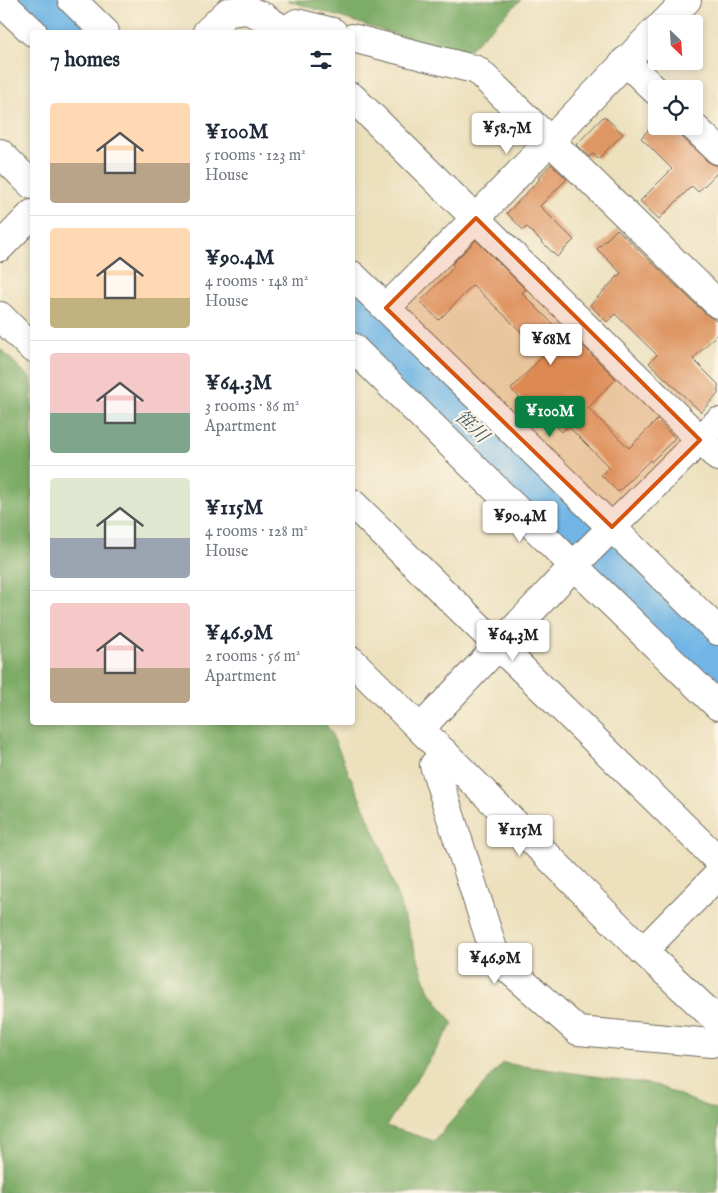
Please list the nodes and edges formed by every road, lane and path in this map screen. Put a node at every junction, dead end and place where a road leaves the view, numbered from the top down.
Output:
1 (72, 0) edge
2 (687, 0) edge
3 (0, 1) edge
4 (672, 15) edge
5 (31, 30) edge
6 (103, 30) edge
7 (209, 30) edge
8 (282, 30) edge
9 (288, 30) edge
10 (325, 30) edge
11 (648, 38) edge
12 (355, 39) edge
13 (625, 61) junction
14 (648, 83) edge
15 (355, 101) edge
16 (702, 135) edge
17 (550, 140) junction
18 (718, 150) edge
19 (0, 153) edge
20 (30, 184) edge
21 (30, 216) edge
22 (476, 218) junction
23 (0, 247) edge
24 (355, 278) edge
25 (718, 304) edge
26 (386, 308) junction
27 (0, 316) edge
28 (30, 346) edge
29 (355, 349) edge
30 (712, 440) edge
31 (355, 506) edge
32 (593, 547) junction
33 (718, 631) edge
34 (499, 645) junction
35 (355, 664) edge
36 (718, 706) edge
37 (421, 728) junction
38 (445, 753) junction
39 (718, 860) edge
40 (718, 875) edge
41 (644, 950) junction
42 (718, 1021) edge
43 (718, 1035) edge

1 - 6 street
2 - 4 street
3 - 5 street
7 - 8 street
9 - 10 street
11 - 13 street
12 - 17 street
13 - 14 street
13 - 17 street
15 - 22 street
16 - 18 street
17 - 22 street
17 - 25 street
19 - 20 street
21 - 23 street
22 - 26 street
22 - 30 street
24 - 26 street
26 - 32 street
27 - 28 street
29 - 32 street
30 - 32 street
31 - 34 street
32 - 33 street
32 - 34 street
32 - 36 street
34 - 37 street
34 - 39 street
35 - 37 street
37 - 38 street
38 - 41 street
38 - 43 street
40 - 41 street
41 - 42 street

